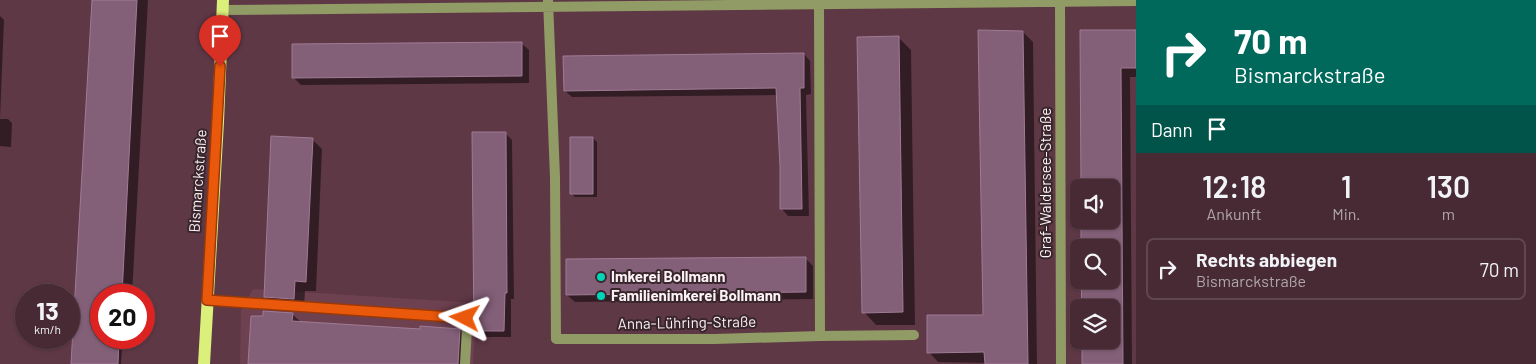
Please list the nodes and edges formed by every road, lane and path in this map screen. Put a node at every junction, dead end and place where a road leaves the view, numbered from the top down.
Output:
1 (1007, 1) edge
2 (1136, 1) edge
3 (787, 2) edge
4 (1060, 2) junction
5 (548, 3) edge
6 (819, 4) junction
7 (223, 5) edge
8 (207, 300) junction
9 (914, 335) dead end
10 (820, 336) junction
11 (204, 364) edge
12 (465, 364) edge
13 (1061, 364) edge

1 - 4 street
1 - 6 street
2 - 4 street
3 - 5 street
3 - 6 street
4 - 13 street, Graf-Waldersee-Straße
5 - 7 street
5 - 10 street, Anna-Lühring-Straße
6 - 10 street
7 - 8 main road, Bismarckstraße
8 - 11 main road, Bismarckstraße
8 - 12 street
9 - 10 street

